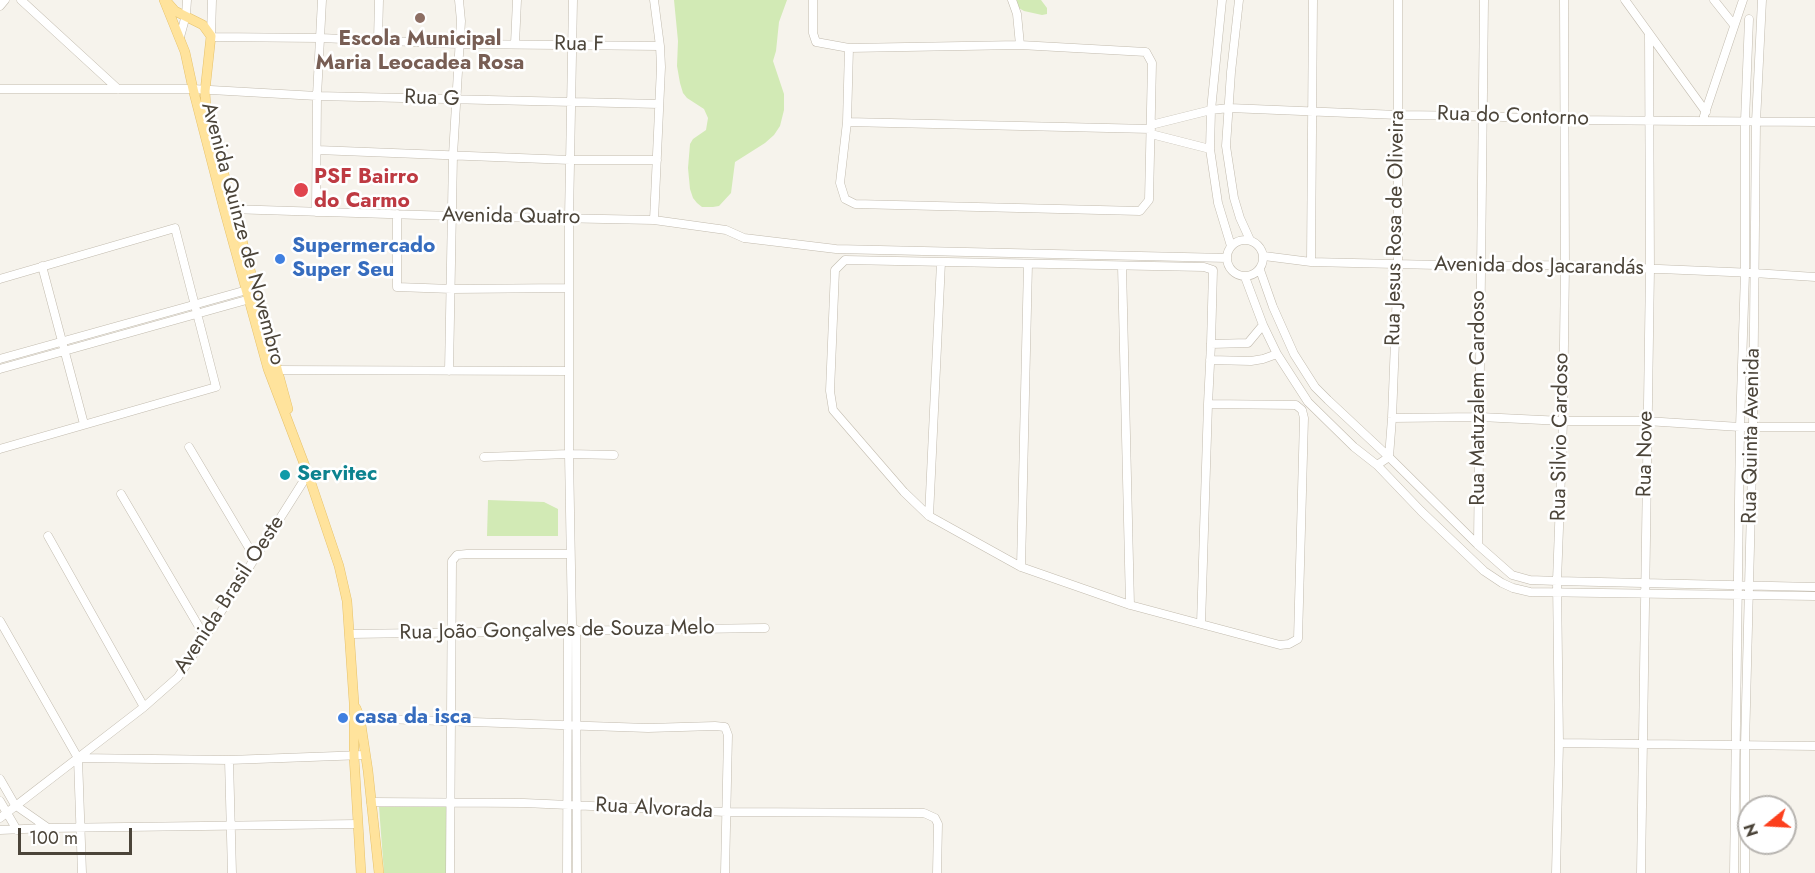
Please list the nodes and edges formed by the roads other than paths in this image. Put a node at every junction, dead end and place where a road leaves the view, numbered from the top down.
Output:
1 (5, 0) edge
2 (21, 0) edge
3 (165, 0) edge
4 (187, 0) edge
5 (212, 0) edge
6 (322, 0) edge
7 (379, 0) edge
8 (459, 0) edge
9 (517, 0) edge
10 (573, 0) edge
11 (654, 0) edge
12 (813, 0) edge
13 (1012, 0) edge
14 (1222, 0) edge
15 (1239, 0) edge
16 (1312, 0) edge
17 (1398, 0) edge
18 (1484, 0) edge
19 (1564, 0) edge
20 (1625, 0) edge
21 (1714, 0) edge
22 (1743, 0) edge
23 (1761, 0) edge
24 (0, 6) edge
25 (186, 15) junction
26 (1761, 17) junction
27 (1749, 19) junction
28 (1736, 21) junction
29 (1649, 35) junction
30 (180, 37) junction
31 (211, 37) junction
32 (320, 38) junction
33 (378, 39) junction
34 (459, 44) junction
35 (515, 44) junction
36 (572, 44) junction
37 (1020, 45) junction
38 (660, 46) junction
39 (849, 48) junction
40 (0, 89) edge
41 (118, 89) junction
42 (193, 89) junction
43 (205, 91) junction
44 (317, 96) junction
45 (456, 99) junction
46 (571, 102) junction
47 (659, 104) junction
48 (1229, 108) junction
49 (1211, 110) junction
50 (1311, 111) junction
51 (1398, 115) junction
52 (1482, 116) junction
53 (1704, 116) junction
54 (1566, 120) junction
55 (1650, 120) junction
56 (1745, 121) junction
57 (846, 122) junction
58 (1756, 122) junction
59 (1815, 122) edge
60 (1151, 129) junction
61 (1210, 149) junction
62 (317, 150) junction
63 (453, 155) junction
64 (570, 160) junction
65 (657, 160) junction
66 (228, 209) junction
67 (316, 212) junction
68 (397, 214) junction
69 (452, 216) junction
70 (569, 218) junction
71 (654, 220) junction
72 (1250, 240) junction
73 (1231, 246) junction
74 (1263, 256) junction
75 (1227, 258) junction
76 (941, 262) junction
77 (1311, 262) junction
78 (1028, 264) junction
79 (1398, 264) junction
80 (1565, 265) junction
81 (1122, 266) junction
82 (1480, 266) junction
83 (42, 267) junction
84 (1650, 269) junction
85 (1260, 270) junction
86 (1750, 273) junction
87 (1245, 277) junction
88 (1815, 277) edge
89 (0, 279) edge
90 (569, 288) junction
91 (452, 289) junction
92 (249, 295) junction
93 (196, 303) junction
94 (198, 313) junction
95 (1263, 325) junction
96 (63, 341) junction
97 (1211, 344) junction
98 (66, 351) junction
99 (1294, 354) junction
100 (1279, 357) junction
101 (0, 359) edge
102 (1210, 360) junction
103 (0, 369) edge
104 (273, 370) junction
105 (449, 371) junction
106 (569, 371) junction
107 (1208, 404) junction
108 (1480, 417) junction
109 (1392, 418) junction
110 (1563, 421) junction
111 (1646, 421) junction
112 (84, 424) junction
113 (1740, 427) junction
114 (1753, 427) junction
115 (1815, 428) edge
116 (189, 447) dead end
117 (0, 448) edge
118 (569, 454) junction
119 (614, 455) dead end
120 (484, 457) dead end
121 (1389, 457) junction
122 (1377, 465) junction
123 (308, 474) junction
124 (121, 494) dead end
125 (929, 516) junction
126 (48, 536) dead end
127 (1478, 545) junction
128 (570, 554) junction
129 (255, 558) junction
130 (1021, 567) junction
131 (1557, 581) junction
132 (1645, 582) junction
133 (1738, 585) junction
134 (1749, 585) junction
135 (1815, 587) edge
136 (1558, 593) junction
137 (1645, 593) junction
138 (1738, 594) junction
139 (1749, 594) junction
140 (1815, 596) edge
141 (1130, 605) junction
142 (0, 621) edge
143 (1202, 624) junction
144 (765, 628) dead end
145 (572, 629) junction
146 (450, 632) junction
147 (350, 634) junction
148 (205, 637) junction
149 (144, 707) junction
150 (356, 718) junction
151 (451, 720) junction
152 (567, 724) junction
153 (576, 724) junction
154 (1559, 743) junction
155 (1641, 745) junction
156 (1735, 745) junction
157 (1745, 745) junction
158 (1815, 746) edge
159 (359, 755) junction
160 (78, 758) junction
161 (229, 760) junction
162 (0, 779) edge
163 (0, 801) edge
164 (451, 801) junction
165 (371, 802) junction
166 (567, 804) junction
167 (576, 804) junction
168 (15, 805) junction
169 (726, 812) junction
170 (3, 815) edge
171 (358, 824) junction
172 (232, 826) junction
173 (48, 828) junction
174 (81, 828) junction
175 (0, 830) edge
176 (17, 830) junction
177 (82, 873) edge
178 (232, 873) edge
179 (361, 873) edge
180 (379, 873) edge
181 (450, 873) edge
182 (567, 873) edge
183 (577, 873) edge
184 (725, 873) edge
185 (937, 873) edge
186 (1556, 873) edge
187 (1641, 873) edge
188 (1734, 873) edge
189 (1745, 873) edge

1 - 24 street
2 - 41 street
3 - 25 main road
3 - 30 main road, Avenida Quinze de Novembro
4 - 25 street
5 - 31 street, Avenida Quinze de Novembro
6 - 32 street
7 - 33 street
8 - 34 street
9 - 35 street
10 - 36 street
11 - 38 street
12 - 39 street
13 - 37 street
14 - 49 street
15 - 48 street
16 - 50 street
17 - 51 street, Rua Jesus Rosa de Oliveira
18 - 52 street, Rua Matuzalem Cardoso
19 - 54 street, Rua Silvio Cardoso
20 - 29 street
21 - 28 street
22 - 28 street
23 - 26 street, Rua Quinta Avenida
25 - 30 street
25 - 31 main road
26 - 27 street
26 - 58 street, Rua Quinta Avenida
27 - 28 street
27 - 56 street, Rua Quinta Avenida
28 - 53 street
29 - 53 street
29 - 55 street, Rua Nove
30 - 42 main road, Avenida Quinze de Novembro
31 - 32 street, Rua F
31 - 43 main road, Avenida Quinze de Novembro
32 - 33 street, Rua F
32 - 44 street
33 - 34 street, Rua F
34 - 35 street, Rua F
34 - 45 street
35 - 36 street, Rua F
36 - 38 street, Rua F
36 - 46 street
37 - 39 street
37 - 60 street
38 - 47 street
39 - 57 street
40 - 41 street, Rua G
41 - 42 street, Rua G
42 - 43 street, Rua G
42 - 66 main road, Avenida Quinze de Novembro
43 - 44 street, Rua G
43 - 66 main road, Avenida Quinze de Novembro
44 - 45 street, Rua G
44 - 62 street
45 - 46 street, Rua G
45 - 63 street
46 - 47 street, Rua G
46 - 64 street
47 - 65 street
48 - 49 street, Rua do Contorno
48 - 50 street, Rua do Contorno
48 - 72 street
49 - 60 street, Rua do Contorno
49 - 61 street
50 - 51 street, Rua do Contorno
50 - 77 street
51 - 52 street, Rua do Contorno
51 - 79 street, Rua Jesus Rosa de Oliveira
52 - 54 street, Rua do Contorno
52 - 82 street, Rua Matuzalem Cardoso
53 - 55 street, Rua do Contorno
53 - 56 street, Rua do Contorno
54 - 55 street, Rua do Contorno
54 - 80 street, Rua Silvio Cardoso
55 - 84 street, Rua Nove
56 - 58 street, Rua do Contorno
56 - 86 street, Rua Quinta Avenida
57 - 60 street
57 - 60 street
58 - 59 street, Rua do Contorno
58 - 86 street, Rua Quinta Avenida
60 - 61 street
61 - 73 street
62 - 63 street
62 - 67 street
63 - 64 street
63 - 69 street
64 - 65 street
64 - 70 street
65 - 71 street
66 - 67 street, Avenida Quatro
66 - 92 main road, Avenida Quinze de Novembro
66 - 104 main road, Avenida Quinze de Novembro
67 - 68 street, Avenida Quatro
68 - 69 street, Avenida Quatro
68 - 91 street
69 - 70 street, Avenida Quatro
69 - 91 street
70 - 71 street, Avenida Quatro
70 - 90 street
71 - 75 street, Avenida Quatro
72 - 73 street
72 - 74 street
73 - 75 street
74 - 77 street, Avenida dos Jacarandás
74 - 85 street
75 - 87 street
76 - 78 street
76 - 125 street
76 - 125 street
77 - 79 street, Avenida dos Jacarandás
78 - 81 street
78 - 130 street
79 - 82 street, Avenida dos Jacarandás
79 - 109 street, Rua Jesus Rosa de Oliveira
80 - 82 street, Avenida dos Jacarandás
80 - 84 street, Avenida dos Jacarandás
80 - 110 street, Rua Silvio Cardoso
81 - 97 street
81 - 141 street
82 - 108 street, Rua Matuzalem Cardoso
83 - 89 street
83 - 93 street
83 - 96 street
84 - 86 street, Avenida dos Jacarandás
84 - 111 street, Rua Nove
85 - 87 street
85 - 99 street
86 - 88 street, Avenida dos Jacarandás
86 - 113 street, Rua Quinta Avenida
86 - 114 street, Rua Quinta Avenida
87 - 95 street
90 - 91 street
90 - 106 street
91 - 105 street
92 - 93 street
92 - 94 street
92 - 104 main road, Avenida Quinze de Novembro
93 - 94 street
93 - 96 street
94 - 98 street
94 - 112 street
95 - 97 street
95 - 100 street
96 - 98 street
96 - 101 street
97 - 102 street
98 - 103 street
98 - 112 street
99 - 100 street
99 - 121 street
100 - 102 street
100 - 122 street
102 - 107 street
104 - 105 street
104 - 123 main road, Avenida Quinze de Novembro
105 - 106 street
106 - 118 street
107 - 143 street
107 - 143 street
108 - 109 street
108 - 110 street
108 - 127 street, Rua Matuzalem Cardoso
109 - 121 street, Rua Jesus Rosa de Oliveira
110 - 111 street
110 - 131 street, Rua Silvio Cardoso
111 - 113 street
111 - 132 street, Rua Nove
112 - 117 street
113 - 114 street
113 - 133 street, Rua Quinta Avenida
114 - 115 street
114 - 134 street, Rua Quinta Avenida
116 - 129 street
118 - 119 street
118 - 120 street
118 - 128 street
121 - 122 street
121 - 127 street
122 - 136 street
123 - 129 street, Avenida Brasil Oeste
123 - 147 main road, Avenida Quinze de Novembro
124 - 148 street
125 - 130 street
126 - 149 street
127 - 131 street
128 - 145 street
128 - 146 street
129 - 148 street, Avenida Brasil Oeste
130 - 141 street
131 - 132 street
131 - 136 street, Rua Silvio Cardoso
132 - 133 street
132 - 137 street, Rua Nove
133 - 134 street
133 - 138 street, Rua Quinta Avenida
134 - 135 street
134 - 139 street, Rua Quinta Avenida
136 - 137 street
136 - 154 street, Rua Silvio Cardoso
137 - 138 street
137 - 155 street, Rua Nove
138 - 139 street
138 - 156 street, Rua Quinta Avenida
139 - 140 street
139 - 157 street, Rua Quinta Avenida
141 - 143 street
142 - 160 street
144 - 145 street, Rua João Gonçalves de Souza Melo
145 - 146 street, Rua João Gonçalves de Souza Melo
145 - 152 street
145 - 153 street
146 - 147 street, Rua João Gonçalves de Souza Melo
146 - 151 street
147 - 150 main road, Avenida Quinze de Novembro
148 - 149 street, Avenida Brasil Oeste
149 - 160 street, Avenida Brasil Oeste
150 - 151 street
150 - 159 main road, Avenida Quinze de Novembro
151 - 152 street
151 - 164 street
152 - 153 street
152 - 166 street
153 - 167 street
153 - 169 street
154 - 155 street
154 - 186 street, Rua Silvio Cardoso
155 - 156 street
155 - 187 street, Rua Nove
156 - 157 street
156 - 188 street, Rua Quinta Avenida
157 - 158 street
157 - 189 street, Rua Quinta Avenida
159 - 161 street
159 - 165 main road, Avenida Quinze de Novembro
159 - 171 main road, Avenida Quinze de Novembro
160 - 161 street
160 - 168 street, Avenida Brasil Oeste
160 - 174 street
161 - 172 street
162 - 168 street
163 - 170 street
164 - 165 street, Rua Alvorada
164 - 166 street, Rua Alvorada
164 - 181 street
165 - 180 main road, Avenida Quinze de Novembro
166 - 167 street, Rua Alvorada
166 - 182 street
167 - 169 street, Rua Alvorada
167 - 183 street
168 - 170 street, Avenida Brasil Oeste
168 - 173 street
169 - 184 street
169 - 185 street, Rua Alvorada
170 - 176 street
171 - 172 street
171 - 179 main road, Avenida Quinze de Novembro
172 - 174 street
172 - 178 street
173 - 174 street
173 - 176 street
174 - 177 street
175 - 176 street

